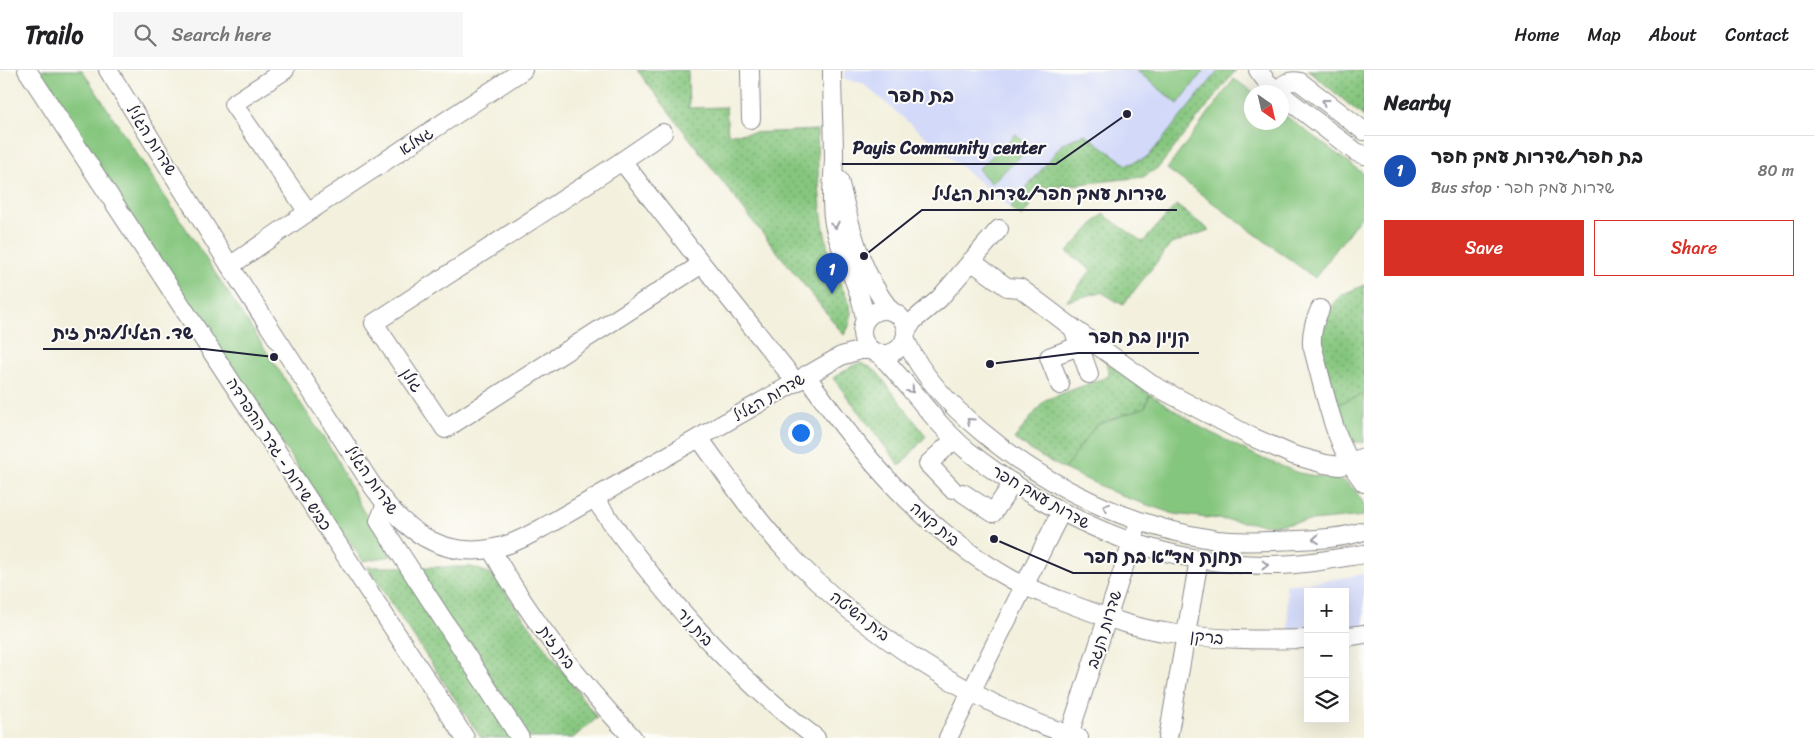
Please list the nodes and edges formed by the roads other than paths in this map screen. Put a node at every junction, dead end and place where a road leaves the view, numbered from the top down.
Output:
1 (26, 70) edge
2 (108, 70) edge
3 (285, 70) edge
4 (523, 70) edge
5 (750, 70) edge
6 (832, 70) edge
7 (1258, 70) edge
8 (1270, 85) edge
9 (1285, 85) edge
10 (1289, 101) edge
11 (751, 119) dead end
12 (1364, 131) edge
13 (663, 133) dead end
14 (1364, 155) edge
15 (834, 159) junction
16 (622, 161) junction
17 (308, 212) junction
18 (999, 229) dead end
19 (971, 261) junction
20 (702, 264) junction
21 (230, 266) junction
22 (925, 309) junction
23 (1320, 309) dead end
24 (892, 312) junction
25 (863, 326) junction
26 (1073, 328) junction
27 (906, 336) junction
28 (1079, 346) junction
29 (874, 352) junction
30 (841, 356) junction
31 (1089, 374) dead end
32 (801, 378) junction
33 (1060, 385) dead end
34 (699, 438) junction
35 (955, 439) junction
36 (1357, 460) edge
37 (1013, 483) junction
38 (1364, 483) edge
39 (594, 498) junction
40 (386, 504) junction
41 (1061, 512) junction
42 (1139, 520) junction
43 (1364, 531) edge
44 (1132, 543) junction
45 (491, 549) junction
46 (1364, 554) edge
47 (1199, 559) junction
48 (1024, 585) junction
49 (1107, 617) junction
50 (1364, 634) edge
51 (1186, 635) junction
52 (1349, 636) edge
53 (1304, 639) edge
54 (972, 692) junction
55 (1072, 737) edge
56 (465, 738) edge
57 (520, 738) edge
58 (633, 738) edge
59 (816, 738) edge
60 (948, 738) edge
61 (1168, 738) edge

1 - 56 street, כביש שירות - גדר ההפרדה
2 - 21 street, שדרות הגליל
3 - 17 street
4 - 17 street, גמלא
5 - 11 street
6 - 15 street
7 - 8 street
12 -> 9 street
10 - 14 street
13 - 16 street, גולן
15 - 24 street
15 -> 25 street
16 - 20 street
16 - 20 street, גולן
17 - 21 street, גמלא
18 - 19 street
19 - 22 street
19 - 26 street
20 - 32 street
21 - 40 street, שדרות הגליל
22 - 24 street
22 - 27 street
23 - 36 street
24 - 25 street
24 - 27 street
25 - 29 street
25 - 30 street, שדרות הגליל
26 - 28 street
26 - 36 street
27 - 29 street
42 -> 27 street, שדרות עמק חפר
28 - 31 street
28 - 33 street
29 - 30 street, שדרות הגליל
29 -> 35 street, שדרות עמק חפר
30 - 32 street, שדרות הגליל
32 - 34 street, שדרות הגליל
32 - 48 street, בית קמה
34 - 39 street, שדרות הגליל
34 - 54 street, בית השיטה
35 - 37 street, שדרות עמק חפר
35 - 37 street
36 - 38 street
37 - 41 street, שדרות עמק חפר
39 - 45 street, שדרות הגליל
39 - 59 street, בית ניר
40 - 45 street, שדרות הגליל
40 - 57 street
41 - 44 street, שדרות עמק חפר
41 - 48 street
43 -> 42 street, שדרות עמק חפר
42 - 44 street, שדרות הנגב
44 - 47 street, שדרות עמק חפר
44 - 49 street, שדרות הנגב
45 - 58 street, בית זית
47 -> 46 street, שדרות עמק חפר
47 - 51 street
48 - 49 street, בית קמה
48 - 54 street
49 - 51 street, ברקן
49 - 55 street, שדרות הנגב
50 - 52 street
51 - 53 street, ברקן
51 - 61 street
54 - 55 street, בית השיטה
54 - 60 street

